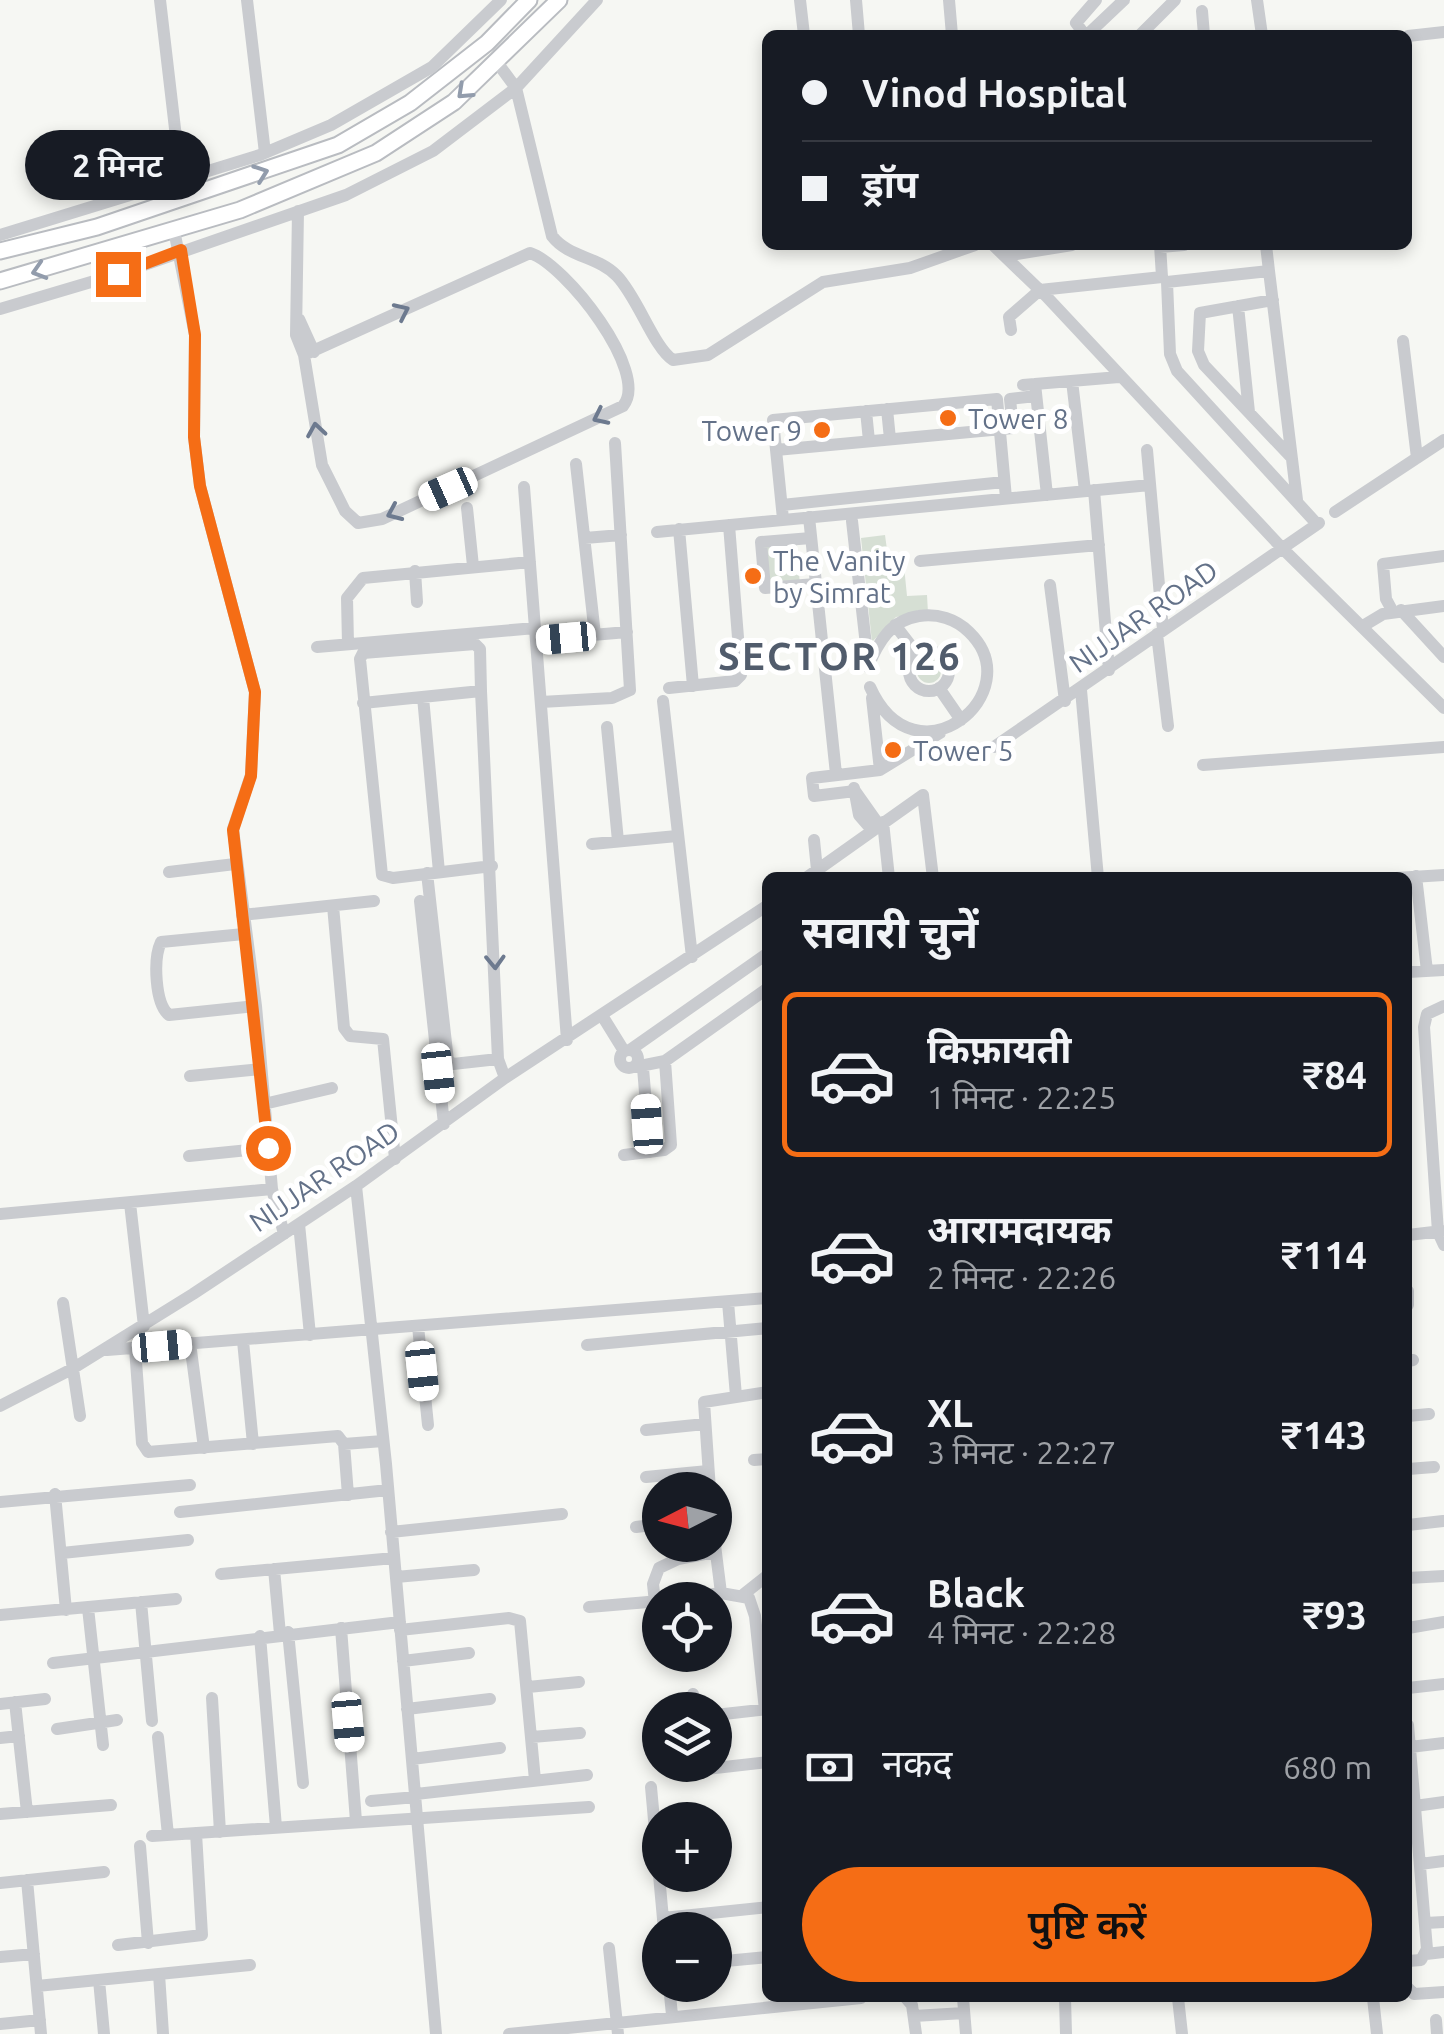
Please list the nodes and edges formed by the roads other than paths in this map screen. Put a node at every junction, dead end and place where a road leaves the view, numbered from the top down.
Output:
1 (160, 0) edge
2 (247, 0) edge
3 (501, 0) edge
4 (529, 0) edge
5 (559, 0) edge
6 (596, 0) edge
7 (800, 0) edge
8 (856, 0) edge
9 (949, 0) edge
10 (1096, 0) edge
11 (1124, 0) edge
12 (1174, 0) edge
13 (1258, 0) edge
14 (1202, 11) dead end
15 (803, 30) edge
16 (859, 30) edge
17 (952, 30) edge
18 (1081, 30) edge
19 (1091, 30) edge
20 (1145, 30) edge
21 (1204, 30) edge
22 (1261, 30) edge
23 (1444, 32) edge
24 (1412, 36) edge
25 (496, 61) junction
26 (516, 88) junction
27 (265, 153) junction
28 (181, 180) junction
29 (298, 212) junction
30 (174, 230) junction
31 (0, 235) edge
32 (181, 250) junction
33 (961, 250) edge
34 (998, 250) edge
35 (1035, 250) edge
36 (1160, 250) edge
37 (1267, 250) edge
38 (0, 252) edge
39 (1004, 256) junction
40 (1269, 271) junction
41 (0, 281) edge
42 (1076, 284) junction
43 (1040, 290) junction
44 (1273, 300) junction
45 (1238, 306) junction
46 (1057, 308) junction
47 (0, 309) edge
48 (1012, 330) dead end
49 (1403, 341) dead end
50 (309, 353) junction
51 (1119, 377) junction
52 (1072, 381) junction
53 (1031, 388) junction
54 (888, 409) junction
55 (866, 411) junction
56 (1249, 412) junction
57 (1000, 428) junction
58 (890, 439) junction
59 (1444, 440) edge
60 (868, 441) junction
61 (615, 443) dead end
62 (776, 450) junction
63 (1148, 450) dead end
64 (1290, 456) junction
65 (1417, 458) junction
66 (576, 464) dead end
67 (1004, 482) junction
68 (1150, 485) junction
69 (524, 486) dead end
70 (1090, 490) junction
71 (1047, 494) junction
72 (1006, 498) junction
73 (1298, 500) junction
74 (466, 508) dead end
75 (782, 512) junction
76 (1335, 512) dead end
77 (809, 517) junction
78 (852, 521) dead end
79 (729, 524) junction
80 (679, 530) junction
81 (656, 532) dead end
82 (621, 535) junction
83 (584, 538) junction
84 (811, 538) junction
85 (1099, 545) junction
86 (1282, 548) junction
87 (1444, 556) edge
88 (920, 561) dead end
89 (530, 562) junction
90 (473, 566) junction
91 (415, 571) junction
92 (816, 584) junction
93 (1050, 585) dead end
94 (417, 602) dead end
95 (1444, 606) edge
96 (1395, 612) junction
97 (894, 625) junction
98 (1367, 630) junction
99 (627, 632) junction
100 (1160, 632) junction
101 (535, 634) junction
102 (596, 635) junction
103 (348, 644) junction
104 (317, 647) dead end
105 (918, 655) junction
106 (1444, 657) edge
107 (868, 667) junction
108 (1109, 670) junction
109 (693, 686) junction
110 (870, 686) junction
111 (940, 688) junction
112 (1081, 690) junction
113 (481, 691) junction
114 (423, 697) junction
115 (1065, 701) junction
116 (540, 702) junction
117 (362, 703) junction
118 (1444, 708) edge
119 (961, 720) junction
120 (1168, 726) dead end
121 (607, 727) dead end
122 (946, 729) junction
123 (994, 747) dead end
124 (1444, 747) edge
125 (1204, 765) dead end
126 (880, 770) junction
127 (853, 772) junction
128 (836, 774) junction
129 (855, 792) junction
130 (878, 826) junction
131 (677, 836) junction
132 (814, 840) dead end
133 (618, 842) junction
134 (592, 844) dead end
135 (236, 864) junction
136 (492, 866) junction
137 (170, 872) dead end
138 (812, 872) edge
139 (815, 872) edge
140 (888, 872) edge
141 (932, 872) edge
142 (1097, 872) edge
143 (433, 873) junction
144 (1444, 875) edge
145 (1412, 876) edge
146 (1416, 876) junction
147 (374, 901) dead end
148 (420, 901) dead end
149 (333, 906) junction
150 (762, 909) edge
151 (242, 916) junction
152 (244, 934) junction
153 (762, 956) edge
154 (692, 957) junction
155 (1444, 970) edge
156 (1427, 971) junction
157 (1412, 972) edge
158 (762, 992) edge
159 (256, 1006) junction
160 (1444, 1006) edge
161 (603, 1017) junction
162 (567, 1040) junction
163 (627, 1050) junction
164 (498, 1058) junction
165 (665, 1061) junction
166 (639, 1068) junction
167 (261, 1070) junction
168 (190, 1076) dead end
169 (505, 1078) junction
170 (332, 1088) dead end
171 (264, 1104) junction
172 (444, 1124) junction
173 (268, 1148) junction
174 (650, 1152) junction
175 (624, 1155) dead end
176 (189, 1156) dead end
177 (394, 1159) junction
178 (356, 1186) junction
179 (272, 1188) junction
180 (130, 1202) junction
181 (0, 1214) edge
182 (299, 1224) junction
183 (284, 1234) junction
184 (1412, 1234) edge
185 (1442, 1236) edge
186 (762, 1299) edge
187 (728, 1302) junction
188 (64, 1303) dead end
189 (144, 1326) junction
190 (418, 1326) junction
191 (762, 1328) edge
192 (372, 1329) junction
193 (732, 1331) junction
194 (310, 1335) junction
195 (243, 1341) junction
196 (190, 1343) junction
197 (587, 1345) dead end
198 (135, 1348) junction
199 (104, 1350) junction
200 (72, 1369) junction
201 (762, 1393) edge
202 (736, 1396) junction
203 (0, 1406) edge
204 (1429, 1414) dead end
205 (80, 1416) dead end
206 (1412, 1416) edge
207 (428, 1424) dead end
208 (705, 1424) junction
209 (646, 1430) dead end
210 (384, 1441) junction
211 (253, 1444) junction
212 (344, 1444) junction
213 (204, 1448) junction
214 (1434, 1467) dead end
215 (1412, 1469) edge
216 (708, 1471) joint
217 (698, 1472) edge
218 (190, 1485) dead end
219 (388, 1490) junction
220 (55, 1494) junction
221 (348, 1495) junction
222 (0, 1502) edge
223 (180, 1512) dead end
224 (562, 1514) dead end
225 (1443, 1521) edge
226 (1412, 1524) edge
227 (642, 1526) edge
228 (636, 1527) dead end
229 (392, 1532) junction
230 (188, 1540) dead end
231 (62, 1553) junction
232 (394, 1558) junction
233 (672, 1562) edge
234 (274, 1569) junction
235 (474, 1570) dead end
236 (221, 1574) dead end
237 (1444, 1576) edge
238 (396, 1577) junction
239 (1412, 1578) edge
240 (762, 1580) edge
241 (654, 1582) edge
242 (732, 1593) edge
243 (744, 1594) junction
244 (176, 1599) dead end
245 (141, 1602) junction
246 (642, 1603) edge
247 (589, 1607) dead end
248 (88, 1608) junction
249 (66, 1610) junction
250 (0, 1615) edge
251 (1444, 1622) edge
252 (400, 1626) junction
253 (1412, 1627) edge
254 (341, 1628) junction
255 (284, 1633) junction
256 (260, 1636) junction
257 (145, 1651) junction
258 (469, 1653) dead end
259 (94, 1656) junction
260 (52, 1662) dead end
261 (403, 1662) junction
262 (762, 1676) edge
263 (579, 1682) dead end
264 (1444, 1684) edge
265 (528, 1687) junction
266 (1412, 1688) edge
267 (212, 1698) dead end
268 (490, 1698) dead end
269 (45, 1699) dead end
270 (16, 1702) junction
271 (0, 1704) edge
272 (408, 1709) junction
273 (762, 1710) edge
274 (732, 1713) edge
275 (117, 1720) dead end
276 (152, 1720) dead end
277 (100, 1723) junction
278 (57, 1729) dead end
279 (580, 1732) dead end
280 (19, 1736) junction
281 (158, 1737) dead end
282 (532, 1737) junction
283 (0, 1738) edge
284 (1444, 1744) edge
285 (103, 1745) dead end
286 (1412, 1747) edge
287 (500, 1748) dead end
288 (412, 1759) junction
289 (762, 1762) edge
290 (732, 1765) edge
291 (1412, 1771) edge
292 (587, 1776) dead end
293 (535, 1780) junction
294 (303, 1783) dead end
295 (651, 1788) dead end
296 (416, 1795) junction
297 (371, 1801) dead end
298 (1444, 1802) edge
299 (111, 1805) dead end
300 (1415, 1806) junction
301 (589, 1807) dead end
302 (27, 1812) junction
303 (0, 1814) edge
304 (417, 1819) junction
305 (356, 1821) junction
306 (276, 1827) junction
307 (220, 1832) junction
308 (196, 1833) junction
309 (168, 1835) junction
310 (152, 1836) dead end
311 (140, 1846) dead end
312 (1444, 1861) edge
313 (1420, 1864) junction
314 (104, 1872) dead end
315 (28, 1880) junction
316 (0, 1883) edge
317 (762, 1909) edge
318 (663, 1912) edge
319 (732, 1914) edge
320 (1444, 1922) edge
321 (1426, 1924) junction
322 (148, 1943) junction
323 (118, 1945) dead end
324 (608, 1948) dead end
325 (1444, 1952) edge
326 (34, 1954) junction
327 (1426, 1954) junction
328 (0, 1957) edge
329 (762, 1958) edge
330 (732, 1960) edge
331 (1412, 1961) edge
332 (250, 1964) dead end
333 (158, 1974) junction
334 (99, 1980) junction
335 (37, 1986) junction
336 (1412, 1992) edge
337 (1444, 1992) edge
338 (671, 2002) edge
339 (817, 2002) edge
340 (908, 2002) edge
341 (963, 2002) edge
342 (1064, 2002) edge
343 (1178, 2002) edge
344 (1374, 2002) edge
345 (964, 2014) junction
346 (672, 2015) junction
347 (914, 2016) junction
348 (0, 2024) edge
349 (41, 2027) edge
350 (617, 2027) edge
351 (104, 2034) edge
352 (163, 2034) edge
353 (436, 2034) edge
354 (509, 2034) edge
355 (916, 2034) edge
356 (966, 2034) edge
357 (1066, 2034) edge
358 (1182, 2034) edge
359 (1377, 2034) edge

1 - 28 street
2 - 27 street
3 - 27 street
38 -> 4 main road
5 - 25 main road
6 - 26 street
7 - 15 street
8 - 16 street
9 - 17 street
10 - 18 street
11 - 19 street
12 - 20 street
13 - 22 street
14 - 21 street
23 - 24 street
25 - 26 street
25 -> 30 main road
26 - 29 street
26 - 33 street
27 - 28 street
28 - 31 street
29 - 32 street
29 - 50 street
30 - 32 street
30 -> 41 main road
32 - 47 street
32 - 135 street
34 - 39 street
35 - 39 street
36 - 42 street
37 - 40 street
39 - 43 street
40 - 44 street
40 - 73 street
42 - 43 street
42 - 46 street
43 - 46 street
43 - 48 street
44 - 45 street
44 - 64 street
45 - 56 street
45 - 56 street
46 - 51 street
49 - 65 street
50 -> 50 street
51 - 52 street
51 - 86 street
52 - 53 street
52 - 70 street
53 - 57 street
53 - 71 street
54 - 55 street
54 - 57 street
54 - 58 street
55 - 60 street
55 - 62 street
56 - 64 street
57 - 58 street
57 - 67 street
58 - 60 street
59 - 65 street
60 - 62 street
61 - 82 street
62 - 75 street
63 - 68 street
64 - 73 street
65 - 76 street
66 - 83 street
67 - 72 street
67 - 75 street
68 - 70 street
68 - 100 street
69 - 89 street
70 - 71 street
70 - 85 street
71 - 72 street
72 - 77 street
73 - 86 street, NIJJAR ROAD
74 - 90 street
75 - 77 street
75 - 79 street
77 - 84 street
78 - 107 street
79 - 80 street
79 - 109 street
80 - 81 street
80 - 109 street
82 - 83 street
82 - 99 street
83 - 102 street
84 - 92 street
84 - 92 street
85 - 88 street
85 - 108 street
86 - 98 street
86 - 100 street, NIJJAR ROAD
87 - 96 street
89 - 90 street
89 - 101 street
90 - 91 street
91 - 94 street
91 - 103 street
92 - 128 street
93 - 115 street
95 - 96 street
96 - 98 street
96 - 106 street
97 - 105 street
97 - 107 street
97 - 119 street
98 - 118 street
99 - 102 street
99 - 116 street
100 - 108 street, NIJJAR ROAD
100 - 120 street
101 - 102 street
101 - 103 street
101 - 116 street
103 - 104 street
105 - 111 street
105 - 111 street
107 - 110 street
108 - 112 street, NIJJAR ROAD
109 - 131 street
110 - 122 street
110 - 126 street
111 - 119 street
112 - 115 street, NIJJAR ROAD
112 - 142 street
113 - 114 street
113 - 117 street
113 - 136 street
114 - 117 street
114 - 143 street
115 - 123 street, NIJJAR ROAD
116 - 162 street
117 - 143 street
119 - 122 street
121 - 133 street
122 - 126 street
124 - 125 street
126 - 127 street
127 - 128 street
127 - 129 street
128 - 129 street
129 - 130 street
130 - 139 street
130 - 140 street
130 - 141 street
131 - 133 street
131 - 154 street
132 - 138 street
133 - 134 street
135 - 137 street
135 - 151 street
136 - 143 street
136 -> 164 street
143 - 164 street
144 - 146 street
145 - 146 street
146 - 156 street
147 - 149 street
148 - 172 street
149 - 151 street
149 - 177 street
150 - 154 street, NIJJAR ROAD
151 - 152 street
152 - 159 street
152 - 159 street
153 - 163 street
154 - 161 street, NIJJAR ROAD
155 - 156 street
156 - 157 street
158 - 165 street
159 - 167 street
160 - 185 street
161 - 162 street, NIJJAR ROAD
161 - 163 street
162 - 169 street, NIJJAR ROAD
163 - 166 street
164 - 169 street
165 - 166 street
165 - 174 street
166 - 174 street
167 - 168 street
167 - 171 street
169 - 172 street, NIJJAR ROAD
170 - 171 street
171 - 173 street
172 - 177 street, NIJJAR ROAD
173 - 176 street
173 - 179 street
174 - 175 street
177 - 178 street, NIJJAR ROAD
178 - 182 street, NIJJAR ROAD
178 - 192 street
179 - 180 street
179 - 183 street
180 - 181 street
180 - 189 street
182 - 183 street, NIJJAR ROAD
182 - 194 street
183 - 189 street, NIJJAR ROAD
184 - 185 street
186 - 187 street
187 - 190 street
187 - 193 street
188 - 200 street
189 - 199 street, NIJJAR ROAD
190 - 192 street
190 - 207 street
191 - 193 street
192 - 194 street
192 - 210 street
193 - 197 street
193 - 202 street
194 - 195 street
195 - 196 street
195 - 211 street
196 - 198 street
196 - 213 street
198 - 199 street
198 - 213 street
199 - 200 street, NIJJAR ROAD
200 - 203 street, NIJJAR ROAD
200 - 205 street
201 - 202 street
202 - 208 street
204 - 206 street
208 - 209 street
208 - 216 street
210 - 212 street
210 - 219 street
211 - 212 street
211 - 213 street
212 - 221 street
214 - 215 street
216 - 217 street
218 - 220 street
219 - 221 street
219 - 229 street
220 - 222 street
220 - 231 street
221 - 223 street
224 - 229 street
225 - 226 street
227 - 228 street
229 - 232 street
230 - 231 street
231 - 249 street
232 - 234 street
232 - 238 street
233 - 241 street
234 - 236 street
234 - 255 street
235 - 238 street
237 - 239 street
238 - 252 street
240 - 243 street
242 - 243 street
243 - 262 street
244 - 245 street
245 - 248 street
245 - 257 street
246 - 247 street
248 - 249 street
248 - 259 street
249 - 250 street
251 - 253 street
252 - 254 street
252 - 261 street
252 - 265 street
254 - 255 street
254 - 305 street
255 - 256 street
255 - 294 street
256 - 257 street
256 - 306 street
257 - 259 street
257 - 276 street
258 - 261 street
259 - 260 street
259 - 277 street
261 - 272 street
263 - 265 street
264 - 266 street
265 - 282 street
267 - 307 street
268 - 272 street
269 - 270 street
270 - 271 street
270 - 280 street
272 - 288 street
273 - 274 street
275 - 277 street
277 - 278 street
277 - 285 street
279 - 282 street
280 - 283 street
280 - 302 street
281 - 309 street
282 - 293 street
284 - 286 street
287 - 288 street
288 - 296 street
289 - 290 street
291 - 300 street
292 - 293 street
293 - 296 street
295 - 318 street
296 - 297 street
296 - 304 street
298 - 300 street
299 - 302 street
300 - 313 street
301 - 304 street
302 - 303 street
304 - 305 street
304 - 353 street
305 - 306 street
306 - 307 street
307 - 308 street
308 - 309 street
308 - 322 street
309 - 310 street
311 - 322 street
312 - 313 street
313 - 321 street
314 - 315 street
315 - 316 street
315 - 326 street
317 - 319 street
320 - 321 street
321 - 327 street
322 - 323 street
324 - 350 street
325 - 327 street
326 - 328 street
326 - 335 street
327 - 331 street
329 - 330 street
332 - 333 street
333 - 334 street
333 - 352 street
334 - 335 street
334 - 351 street
335 - 349 street
336 - 337 street
338 - 346 street
339 - 346 street
340 - 347 street
341 - 345 street
342 - 357 street
343 - 358 street
344 - 359 street
345 - 347 street
345 - 356 street
346 - 350 street
347 - 355 street
348 - 349 street
350 - 354 street

